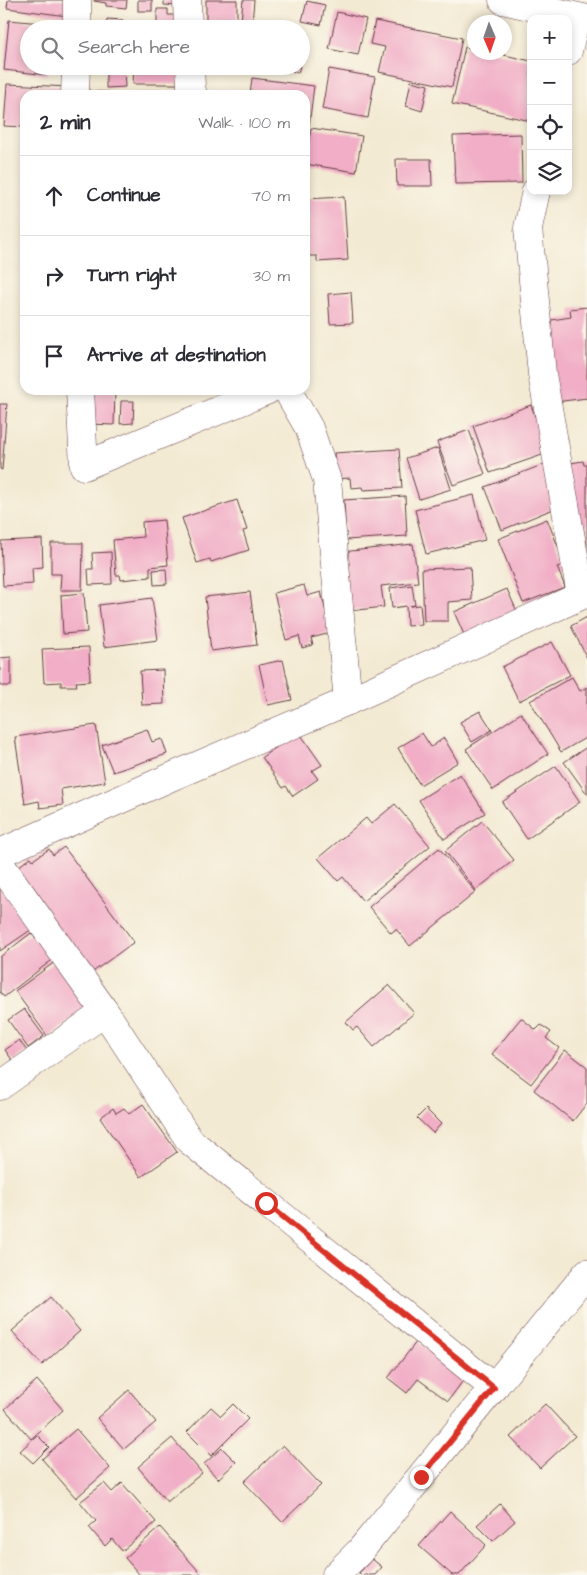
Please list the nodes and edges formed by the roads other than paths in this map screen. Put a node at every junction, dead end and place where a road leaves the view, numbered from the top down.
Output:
1 (78, 0) edge
2 (187, 0) edge
3 (510, 1) edge
4 (582, 18) edge
5 (77, 20) edge
6 (188, 20) edge
7 (572, 42) edge
8 (76, 75) edge
9 (190, 75) edge
10 (75, 90) edge
11 (192, 90) edge
12 (535, 195) edge
13 (80, 395) edge
14 (256, 395) edge
15 (290, 395) edge
16 (584, 594) edge
17 (348, 701) junction
18 (0, 853) edge
19 (0, 864) edge
20 (105, 1012) junction
21 (0, 1086) edge
22 (587, 1273) edge
23 (494, 1388) junction
24 (336, 1575) edge

1 - 5 street
2 - 6 street
3 - 4 street
4 - 7 street
8 - 10 street
9 - 11 street
12 - 16 street
13 - 14 street
15 - 17 street
16 - 17 street
17 - 18 street
19 - 20 street
20 - 21 street
20 - 23 street
22 - 23 street
23 - 24 street

